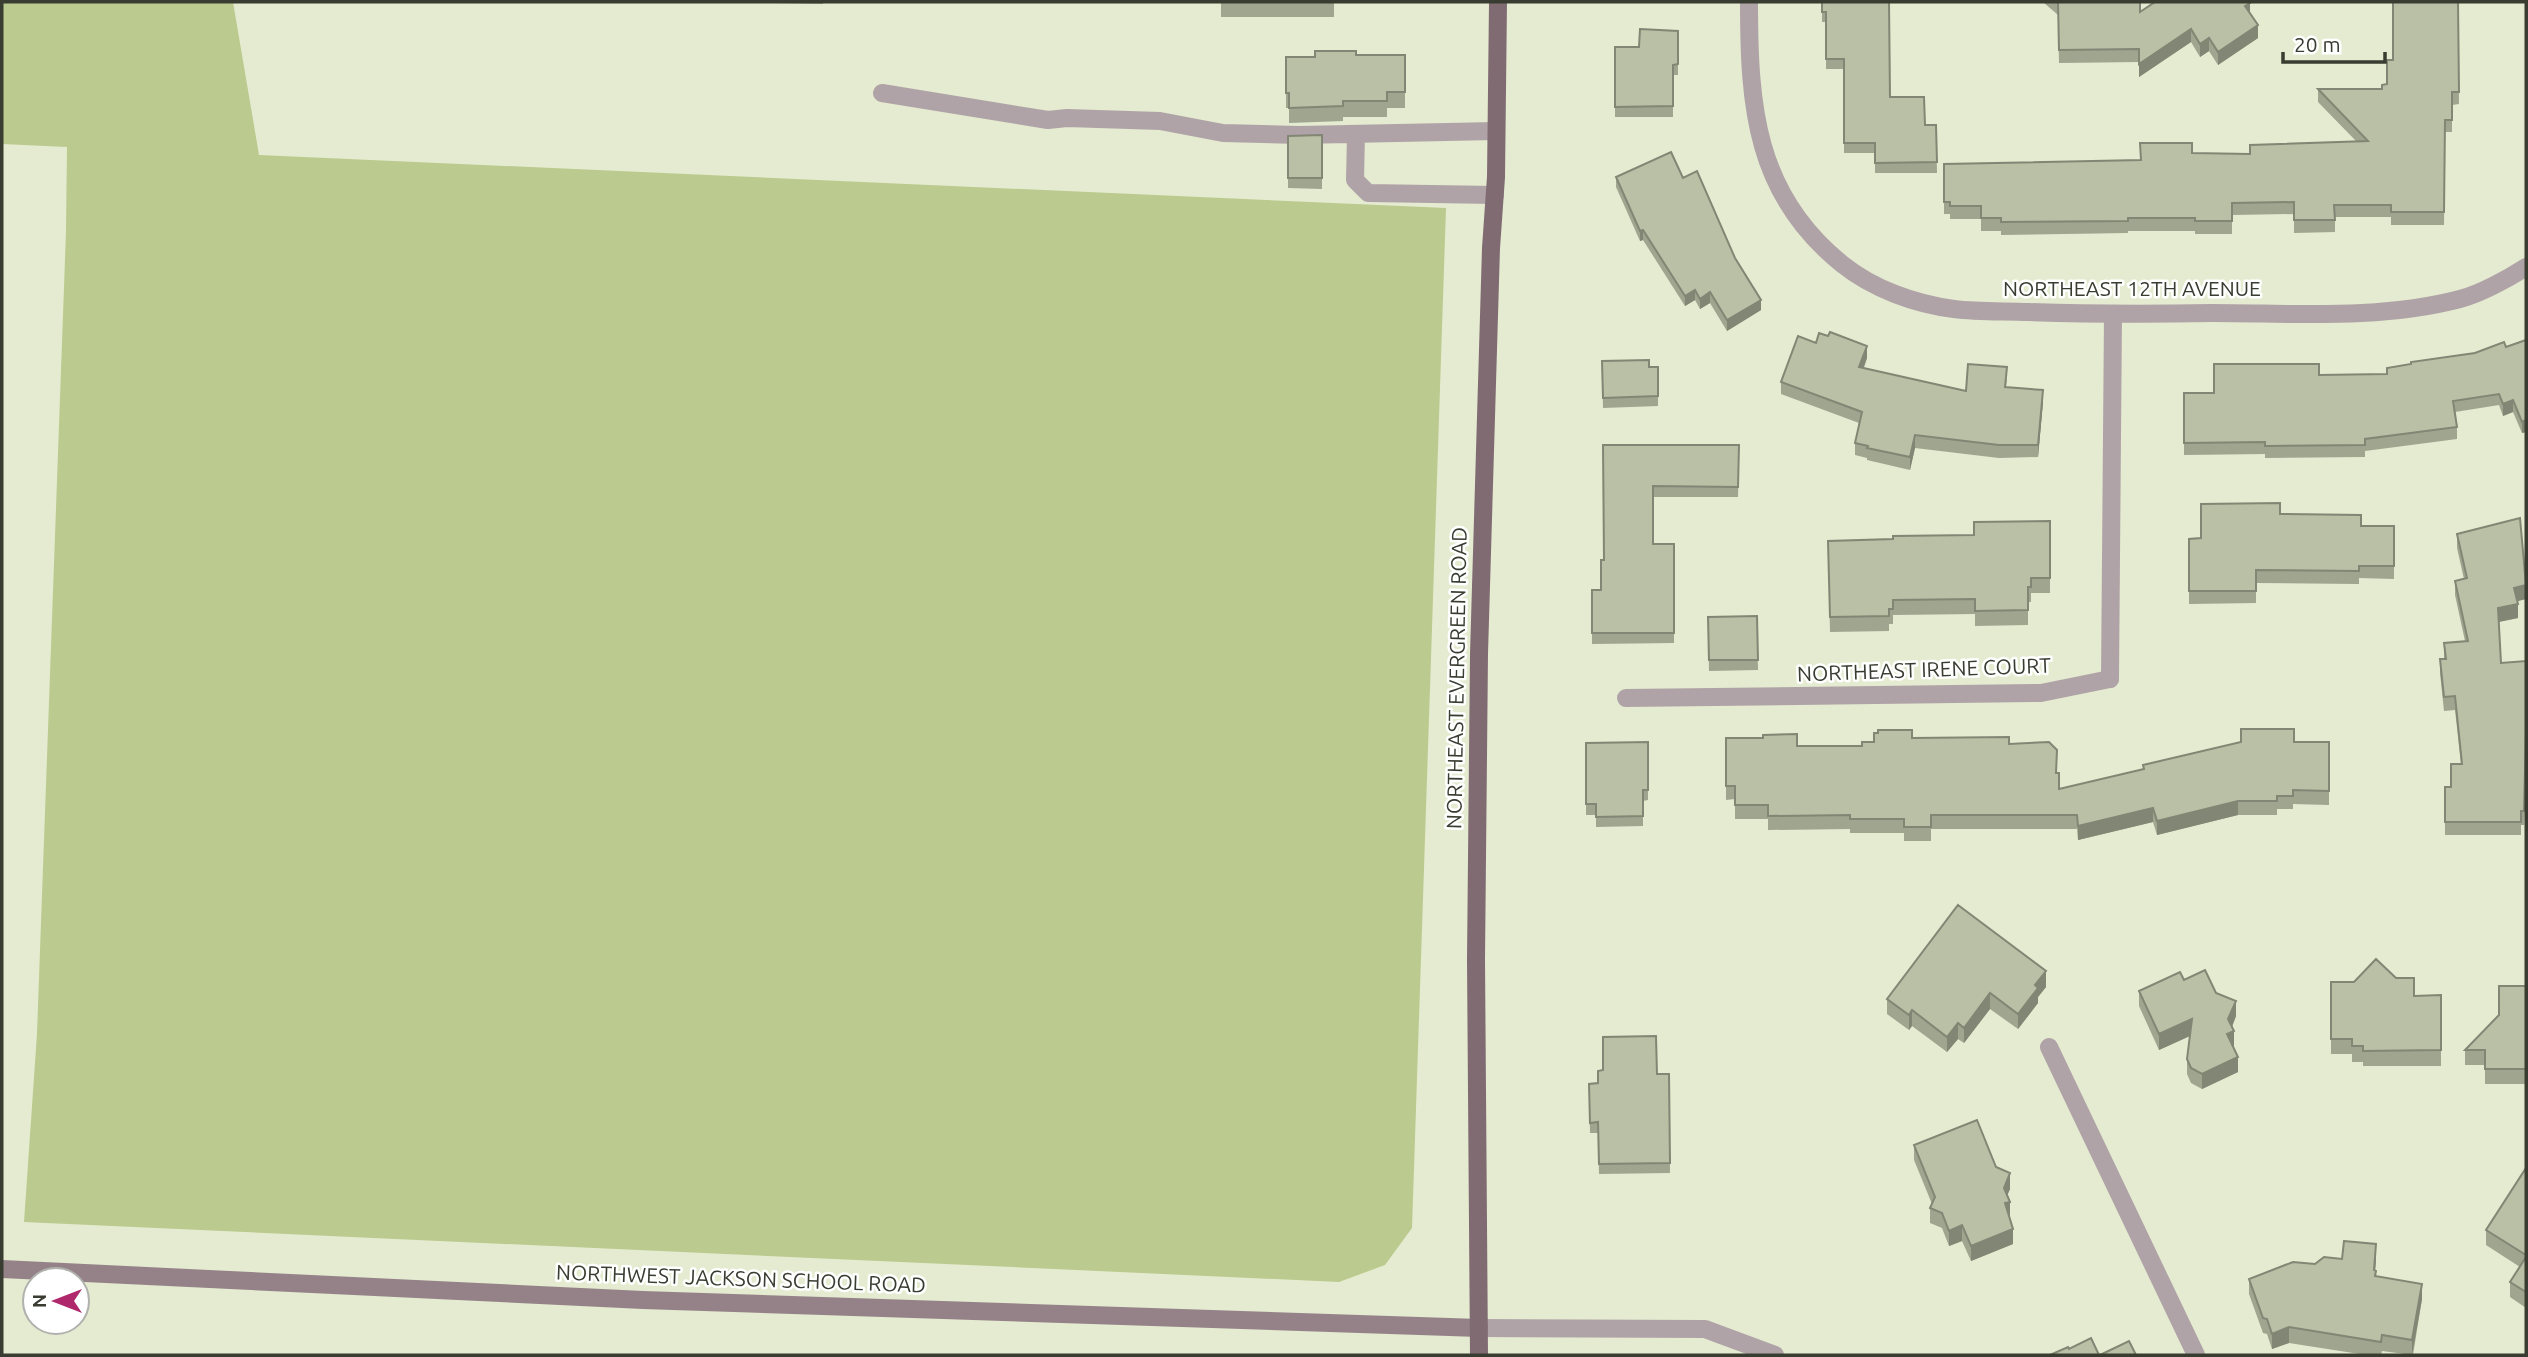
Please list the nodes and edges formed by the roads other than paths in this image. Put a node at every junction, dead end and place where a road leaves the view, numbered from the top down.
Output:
1 (1498, 2) edge
2 (1749, 2) edge
3 (882, 93) dead end
4 (1496, 131) junction
5 (1356, 134) junction
6 (1495, 195) junction
7 (2526, 267) edge
8 (2113, 314) junction
9 (1626, 698) dead end
10 (2049, 1047) dead end
11 (2, 1269) edge
12 (1479, 1328) junction
13 (1479, 1355) edge
14 (1775, 1355) edge
15 (2196, 1355) edge

1 - 4 main road, NORTHEAST EVERGREEN ROAD
2 - 8 street, NORTHEAST 12TH AVENUE
3 - 5 street
4 - 5 street
4 - 6 main road, NORTHEAST EVERGREEN ROAD
5 - 6 street
6 - 12 main road, NORTHEAST EVERGREEN ROAD
7 - 8 street, NORTHEAST 12TH AVENUE
8 - 9 street, NORTHEAST IRENE COURT
10 - 15 street
11 - 12 main road, NORTHWEST JACKSON SCHOOL ROAD
12 - 13 main road, NORTHEAST EVERGREEN ROAD
12 - 14 street

